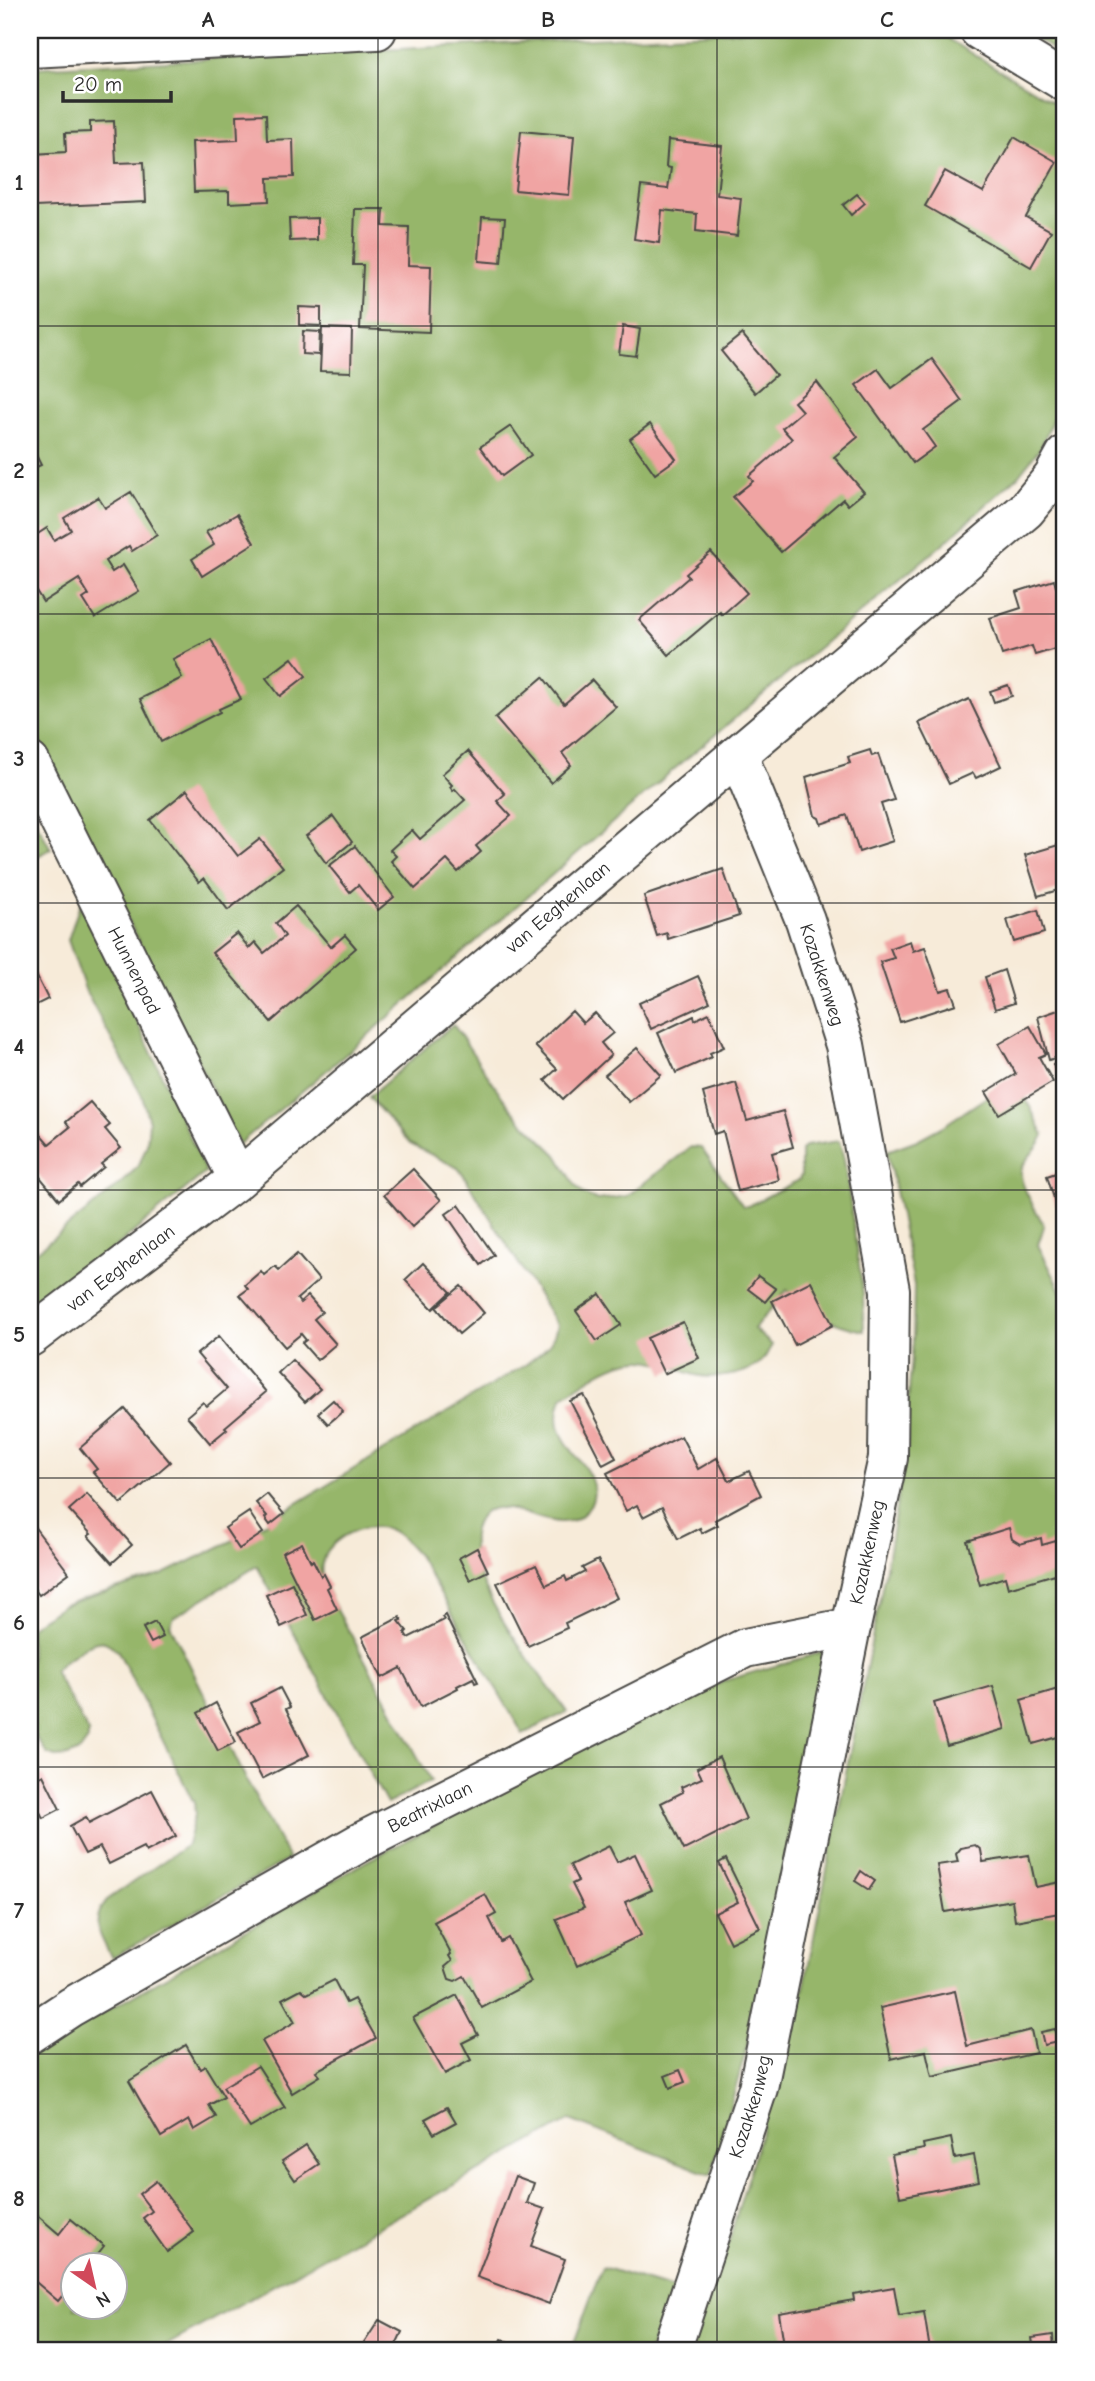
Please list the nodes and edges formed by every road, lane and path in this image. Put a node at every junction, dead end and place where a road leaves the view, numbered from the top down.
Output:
1 (377, 30) edge
2 (979, 30) edge
3 (30, 48) edge
4 (1065, 82) edge
5 (1061, 479) edge
6 (738, 755) junction
7 (30, 762) edge
8 (238, 1179) junction
9 (30, 1337) edge
10 (851, 1628) junction
11 (30, 2034) edge
12 (671, 2351) edge

1 - 3 street
2 - 4 street
5 - 6 street, van Eeghenlaan
6 - 8 street, van Eeghenlaan
6 - 10 street, Kozakkenweg
7 - 8 street, Hunnenpad
8 - 9 street, van Eeghenlaan
10 - 11 street, Beatrixlaan
10 - 12 street, Kozakkenweg

